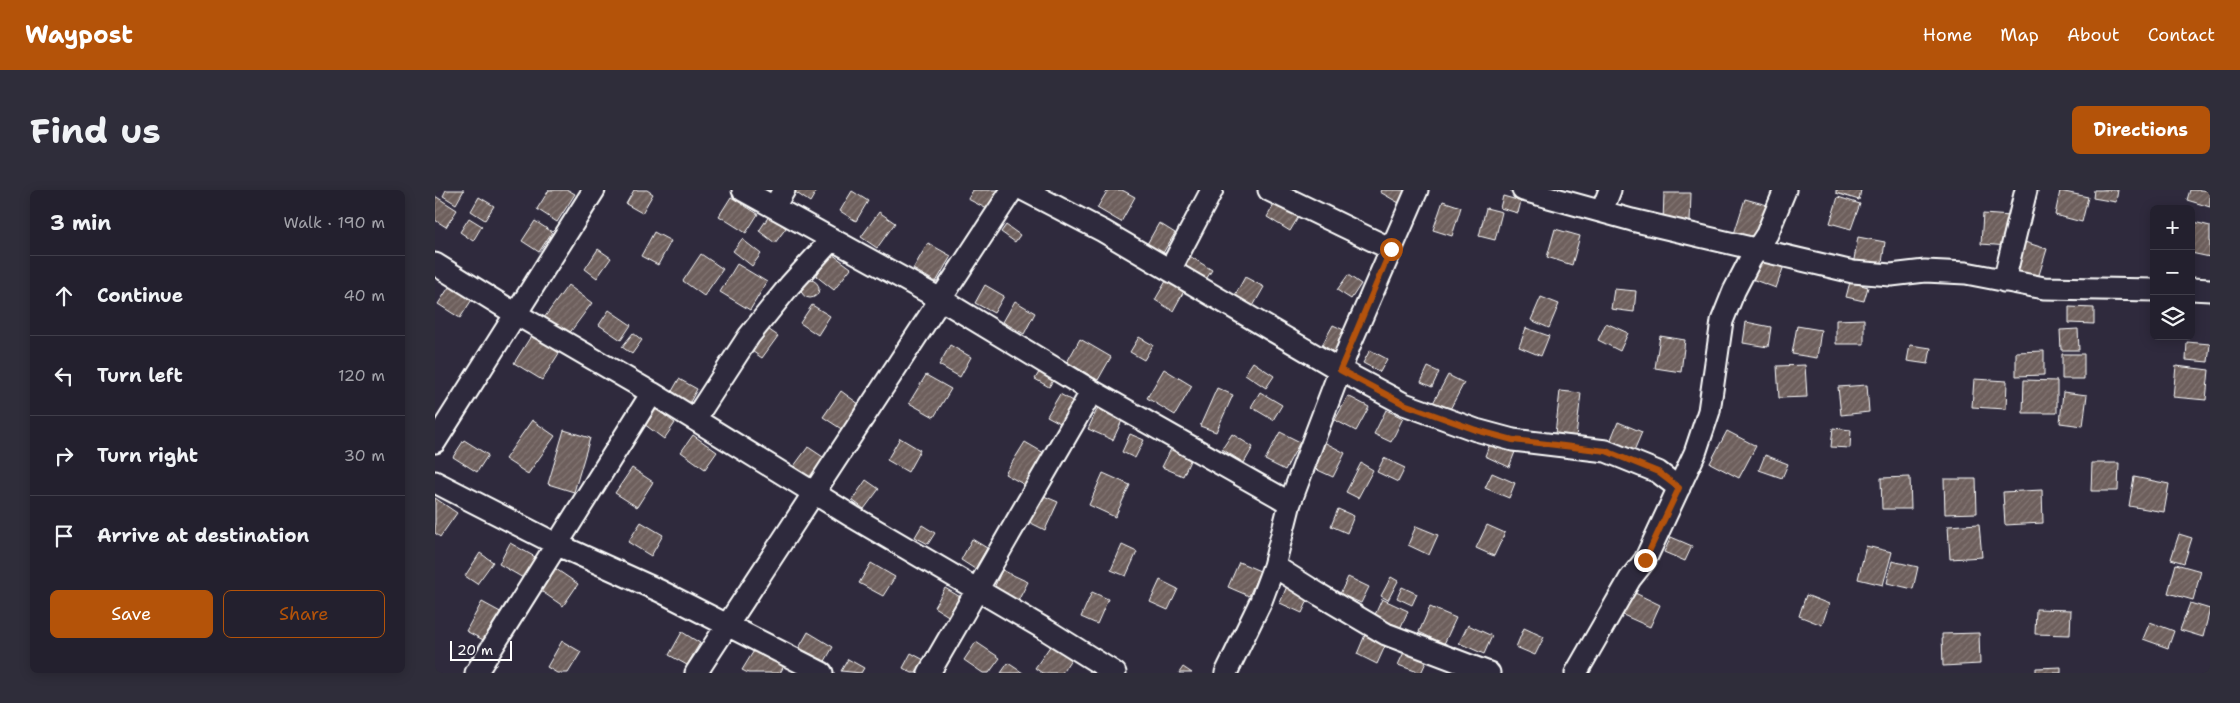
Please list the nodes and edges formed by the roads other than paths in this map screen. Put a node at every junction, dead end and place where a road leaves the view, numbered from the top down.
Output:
1 (594, 190) edge
2 (743, 190) edge
3 (1012, 190) edge
4 (1024, 190) edge
5 (1212, 190) edge
6 (1269, 190) edge
7 (1417, 190) edge
8 (1523, 190) edge
9 (1610, 190) edge
10 (1785, 190) edge
11 (2026, 190) edge
12 (779, 198) edge
13 (1602, 211) junction
14 (832, 239) junction
15 (1757, 248) junction
16 (1391, 249) junction
17 (435, 264) edge
18 (1169, 270) junction
19 (2004, 281) junction
20 (2150, 290) edge
21 (2195, 290) edge
22 (2210, 290) edge
23 (942, 300) junction
24 (516, 314) junction
25 (1340, 370) junction
26 (1092, 391) junction
27 (652, 392) junction
28 (695, 419) junction
29 (435, 442) edge
30 (435, 482) edge
31 (1679, 488) junction
32 (814, 493) junction
33 (1290, 503) junction
34 (556, 544) junction
35 (1274, 566) junction
36 (977, 590) junction
37 (728, 626) junction
38 (475, 673) edge
39 (696, 673) edge
40 (822, 673) edge
41 (929, 673) edge
42 (1115, 673) edge
43 (1226, 673) edge
44 (1489, 673) edge
45 (1576, 673) edge

1 - 24 street
2 - 12 street
3 - 23 street
4 - 18 street
5 - 18 street
6 - 16 street
7 - 16 street
8 - 13 street
9 - 13 street
10 - 15 street
11 - 19 street
12 - 14 street
13 - 15 street
14 - 23 street
14 - 28 street
15 - 19 street
15 - 31 street
16 - 25 street
17 - 24 street
18 - 25 street
19 - 20 street
21 - 22 street
23 - 26 street
23 - 32 street
24 - 27 street
24 - 29 street
25 - 31 street
25 - 33 street
26 - 33 street
26 - 36 street
27 - 28 street
27 - 34 street
28 - 32 street
30 - 34 street
31 - 45 street
32 - 36 street
32 - 37 street
33 - 35 street
34 - 37 street
34 - 38 street
35 - 43 street
35 - 44 street
36 - 41 street
36 - 42 street
37 - 39 street
37 - 40 street

